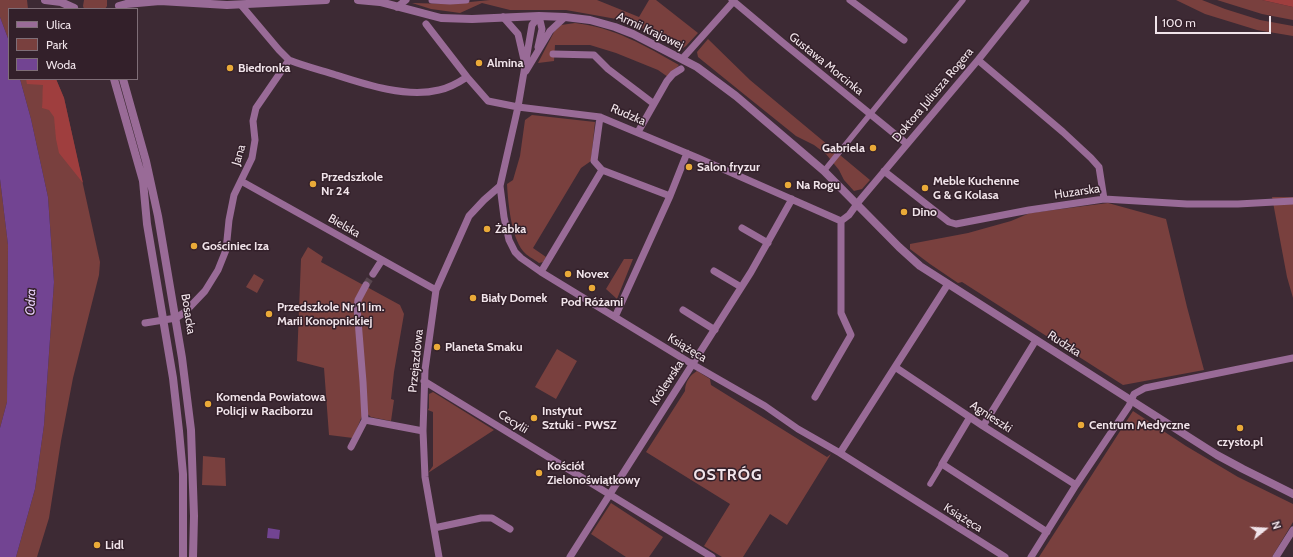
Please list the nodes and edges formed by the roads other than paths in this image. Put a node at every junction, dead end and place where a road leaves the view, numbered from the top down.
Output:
1 (46, 0) edge
2 (326, 0) edge
3 (358, 0) edge
4 (364, 0) edge
5 (406, 0) edge
6 (432, 0) edge
7 (466, 0) edge
8 (850, 0) edge
9 (963, 0) edge
10 (1026, 0) edge
11 (158, 1) edge
12 (733, 1) edge
13 (119, 5) edge
14 (241, 5) junction
15 (74, 6) edge
16 (396, 7) junction
17 (58, 8) edge
18 (539, 16) junction
19 (503, 17) junction
20 (565, 17) junction
21 (426, 24) dead end
22 (904, 40) dead end
23 (536, 54) junction
24 (552, 54) dead end
25 (682, 59) junction
26 (289, 60) junction
27 (978, 60) junction
28 (525, 64) junction
29 (681, 69) dead end
30 (524, 73) junction
31 (467, 77) junction
32 (114, 80) edge
33 (123, 80) edge
34 (654, 104) junction
35 (518, 108) junction
36 (870, 114) junction
37 (600, 117) junction
38 (638, 132) junction
39 (908, 144) junction
40 (687, 153) junction
41 (602, 170) junction
42 (824, 171) junction
43 (884, 171) junction
44 (241, 181) junction
45 (500, 186) junction
46 (670, 196) junction
47 (792, 199) junction
48 (1104, 199) junction
49 (1293, 201) edge
50 (858, 204) junction
51 (841, 221) junction
52 (742, 228) dead end
53 (768, 243) junction
54 (382, 260) junction
55 (714, 271) dead end
56 (541, 272) junction
57 (373, 274) tunnel mouth
58 (948, 284) junction
59 (366, 285) tunnel mouth
60 (741, 287) junction
61 (436, 290) junction
62 (684, 310) dead end
63 (615, 317) junction
64 (176, 318) junction
65 (164, 320) junction
66 (145, 323) dead end
67 (715, 330) junction
68 (1036, 340) junction
69 (1293, 358) edge
70 (692, 364) junction
71 (896, 367) junction
72 (424, 381) junction
73 (815, 397) dead end
74 (1132, 400) junction
75 (970, 417) junction
76 (365, 420) junction
77 (983, 426) junction
78 (423, 431) junction
79 (352, 447) dead end
80 (840, 453) junction
81 (942, 464) junction
82 (930, 484) dead end
83 (1076, 485) junction
84 (609, 494) junction
85 (1293, 494) edge
86 (434, 528) junction
87 (510, 529) dead end
88 (1293, 530) edge
89 (1047, 532) junction
90 (183, 557) edge
91 (193, 557) edge
92 (439, 557) edge
93 (570, 557) edge
94 (712, 557) edge
95 (1005, 557) edge
96 (1031, 557) edge
97 (1276, 557) edge

1 - 15 street
1 - 17 street
2 - 14 street
3 - 4 street, Armii Krajowej
4 - 16 street, Armii Krajowej
5 - 16 street
6 - 7 street
8 - 22 street
9 - 36 street
10 - 27 street, Doktora Juliusza Rogera
11 - 13 street
11 - 14 street
12 - 25 street
12 - 36 street, Gustawa Morcinka
14 - 26 street
16 - 19 street, Armii Krajowej
18 - 19 street, Armii Krajowej
18 - 20 street, Armii Krajowej
18 - 23 street, Książęca
18 - 28 street, Książęca
19 - 28 street, Książęca
20 - 23 street, Książęca
20 - 25 street, Armii Krajowej
21 - 31 street, Rudzka
23 - 30 street, Książęca
24 - 34 street
25 - 42 street, Armii Krajowej
26 - 31 street
26 - 44 street, Jana
27 - 39 street, Doktora Juliusza Rogera
27 - 48 street
28 - 30 street, Książęca
29 - 34 street
30 - 35 street, Książęca
31 - 35 street, Rudzka
32 - 65 street, Bosacka
33 - 64 street, Bosacka
34 - 38 street
35 - 37 street, Rudzka
35 - 45 street, Książęca
36 - 39 street, Gustawa Morcinka
36 - 42 street
37 - 38 street, Rudzka
37 - 41 street
38 - 40 street, Rudzka
39 - 43 street, Doktora Juliusza Rogera
40 - 46 street
40 - 47 street, Rudzka
41 - 46 street
41 - 56 street
42 - 50 street, Armii Krajowej
43 - 48 street, Huzarska
43 - 50 street, Doktora Juliusza Rogera
44 - 54 street, Bielska
44 - 64 street, Jana
45 - 56 street, Książęca
45 - 61 street, Przejazdowa
46 - 63 street
47 - 51 street, Rudzka
47 - 53 street, Królewska
48 - 49 street, Huzarska
50 - 51 street
50 - 58 street, Rudzka
51 - 73 street
52 - 53 street
53 - 60 street, Królewska
54 - 57 street
54 - 61 street, Bielska
55 - 60 street
56 - 63 street, Książęca
58 - 68 street, Rudzka
58 - 71 street
59 - 76 street
60 - 67 street, Królewska
61 - 72 street, Przejazdowa
62 - 67 street
63 - 70 street, Książęca
64 - 65 street
64 - 91 street, Bosacka
65 - 66 street
65 - 90 street, Bosacka
67 - 70 street, Królewska
68 - 74 street, Rudzka
68 - 77 street
69 - 74 street
70 - 80 street, Książęca
70 - 84 street, Królewska
71 - 75 street, Agnieszki
71 - 80 street
72 - 78 street, Przejazdowa
72 - 84 street, Cecylii
74 - 83 street
74 - 85 street, Rudzka
75 - 77 street, Agnieszki
75 - 81 street
76 - 78 street
76 - 79 street
77 - 83 street, Agnieszki
78 - 86 street, Przejazdowa
80 - 95 street, Książęca
81 - 82 street
81 - 89 street
83 - 89 street
84 - 93 street, Królewska
84 - 94 street, Cecylii
86 - 87 street
86 - 92 street, Przejazdowa
88 - 97 street
89 - 96 street

